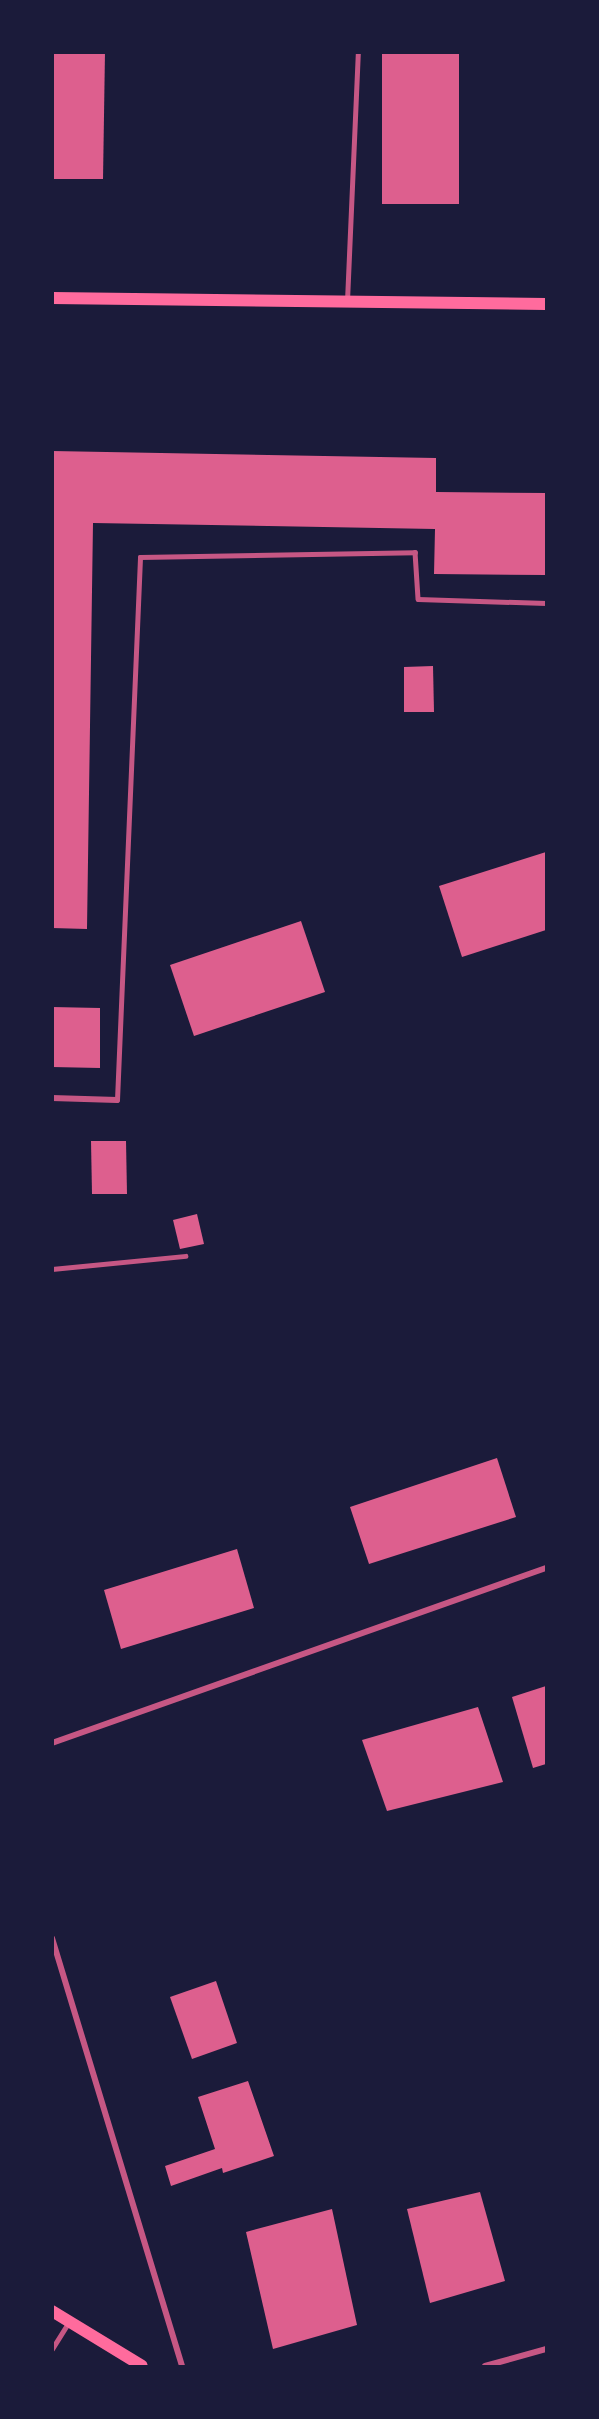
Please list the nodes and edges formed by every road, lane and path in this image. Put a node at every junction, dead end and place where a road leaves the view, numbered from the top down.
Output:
1 (358, 52) edge
2 (52, 298) edge
3 (347, 301) junction
4 (546, 304) edge
5 (546, 603) edge
6 (52, 1098) edge
7 (117, 1100) joint
8 (185, 1256) dead end
9 (52, 1269) edge
10 (546, 1568) edge
11 (52, 1743) edge
12 (52, 1938) edge
13 (52, 2311) edge
14 (69, 2321) junction
15 (52, 2349) edge
16 (546, 2349) edge
17 (142, 2367) edge
18 (182, 2367) edge
19 (485, 2367) edge

1 - 3 lane
2 - 3 main road
3 - 4 main road
5 - 7 lane
6 - 7 street
8 - 9 lane
10 - 11 street
12 - 18 street
13 - 14 main road
14 - 15 lane
14 - 17 main road
16 - 19 street

